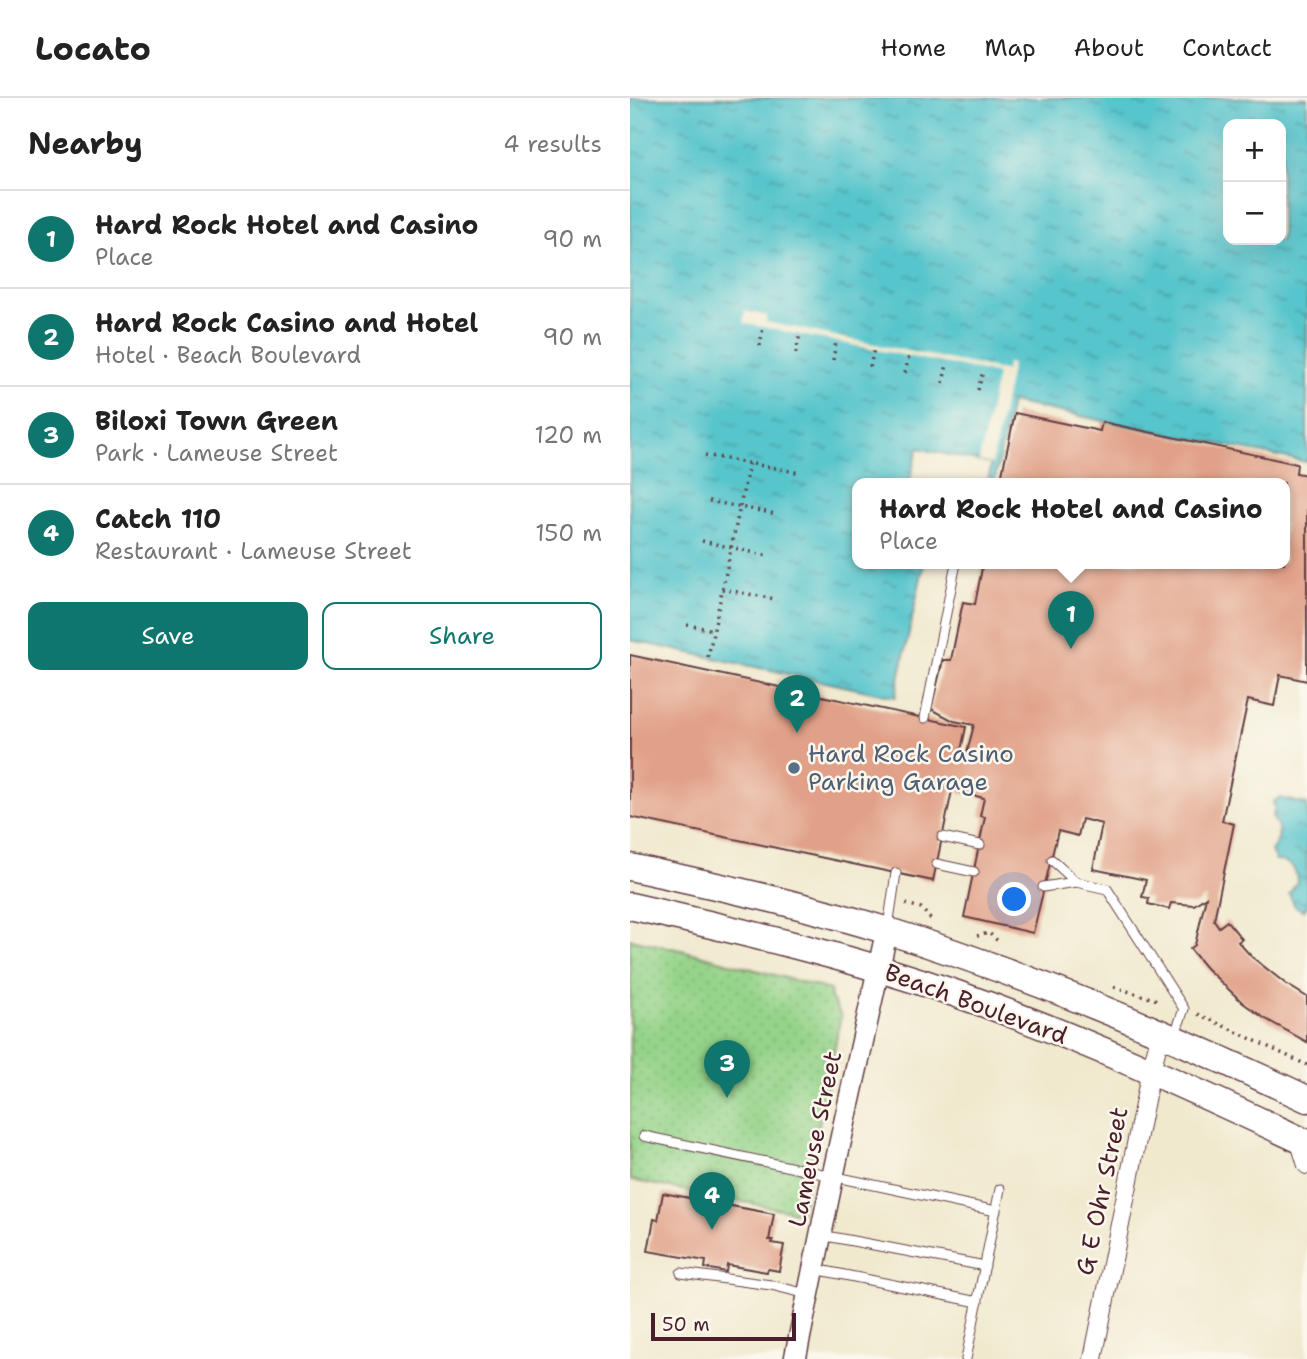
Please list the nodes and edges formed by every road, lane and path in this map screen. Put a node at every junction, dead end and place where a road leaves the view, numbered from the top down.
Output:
1 (763, 327) dead end
2 (800, 334) dead end
3 (836, 342) dead end
4 (760, 346) dead end
5 (874, 349) dead end
6 (796, 353) dead end
7 (909, 356) dead end
8 (833, 360) dead end
9 (947, 364) dead end
10 (870, 367) dead end
11 (983, 371) dead end
12 (905, 373) dead end
13 (943, 383) dead end
14 (978, 390) dead end
15 (705, 455) dead end
16 (749, 464) junction
17 (801, 473) dead end
18 (709, 501) dead end
19 (740, 507) junction
20 (776, 514) dead end
21 (702, 541) dead end
22 (731, 548) junction
23 (769, 556) dead end
24 (955, 569) edge
25 (722, 589) junction
26 (775, 599) dead end
27 (687, 625) dead end
28 (714, 630) junction
29 (708, 657) dead end
30 (925, 718) dead end
31 (942, 836) dead end
32 (980, 845) dead end
33 (1052, 860) dead end
34 (937, 864) dead end
35 (630, 867) edge
36 (974, 872) dead end
37 (897, 873) dead end
38 (1076, 882) junction
39 (1043, 887) dead end
40 (630, 906) edge
41 (887, 930) junction
42 (879, 969) junction
43 (1167, 1035) junction
44 (1152, 1070) junction
45 (1307, 1099) edge
46 (644, 1136) dead end
47 (1303, 1141) edge
48 (1307, 1165) edge
49 (833, 1175) junction
50 (1000, 1188) dead end
51 (996, 1211) junction
52 (821, 1234) junction
53 (985, 1266) junction
54 (814, 1268) junction
55 (681, 1273) dead end
56 (808, 1294) junction
57 (978, 1302) junction
58 (795, 1359) edge
59 (966, 1359) edge
60 (1093, 1359) edge

1 - 4 path
2 - 6 path
3 - 8 path
5 - 10 path
7 - 12 path
9 - 13 path
11 - 14 path
15 - 16 path
16 - 17 path
16 - 19 path
18 - 19 path
19 - 20 path
19 - 22 path
21 - 22 path
22 - 23 path
22 - 25 path
24 - 30 lane
25 - 26 path
25 - 28 path
27 - 28 path
28 - 29 path
31 - 32 lane
33 - 38 lane
34 - 36 lane
35 - 41 main road, Beach Boulevard
37 - 41 lane
38 - 39 lane
38 - 43 lane
40 - 42 main road, Beach Boulevard
41 - 42 street, Lameuse Street
41 - 43 main road, Beach Boulevard
42 - 44 main road, Beach Boulevard
42 - 49 street, Lameuse Street
43 - 44 street, G E Ohr Street
43 - 45 main road, Beach Boulevard
44 - 47 main road, Beach Boulevard
44 - 60 street, G E Ohr Street
46 - 49 lane
47 - 48 street
49 - 51 lane
49 - 52 street, Lameuse Street
50 - 51 lane
51 - 53 lane
52 - 53 lane
52 - 54 street, Lameuse Street
53 - 57 lane
54 - 56 street, Lameuse Street
54 - 57 lane
55 - 56 lane
56 - 58 street, Lameuse Street
57 - 59 lane

